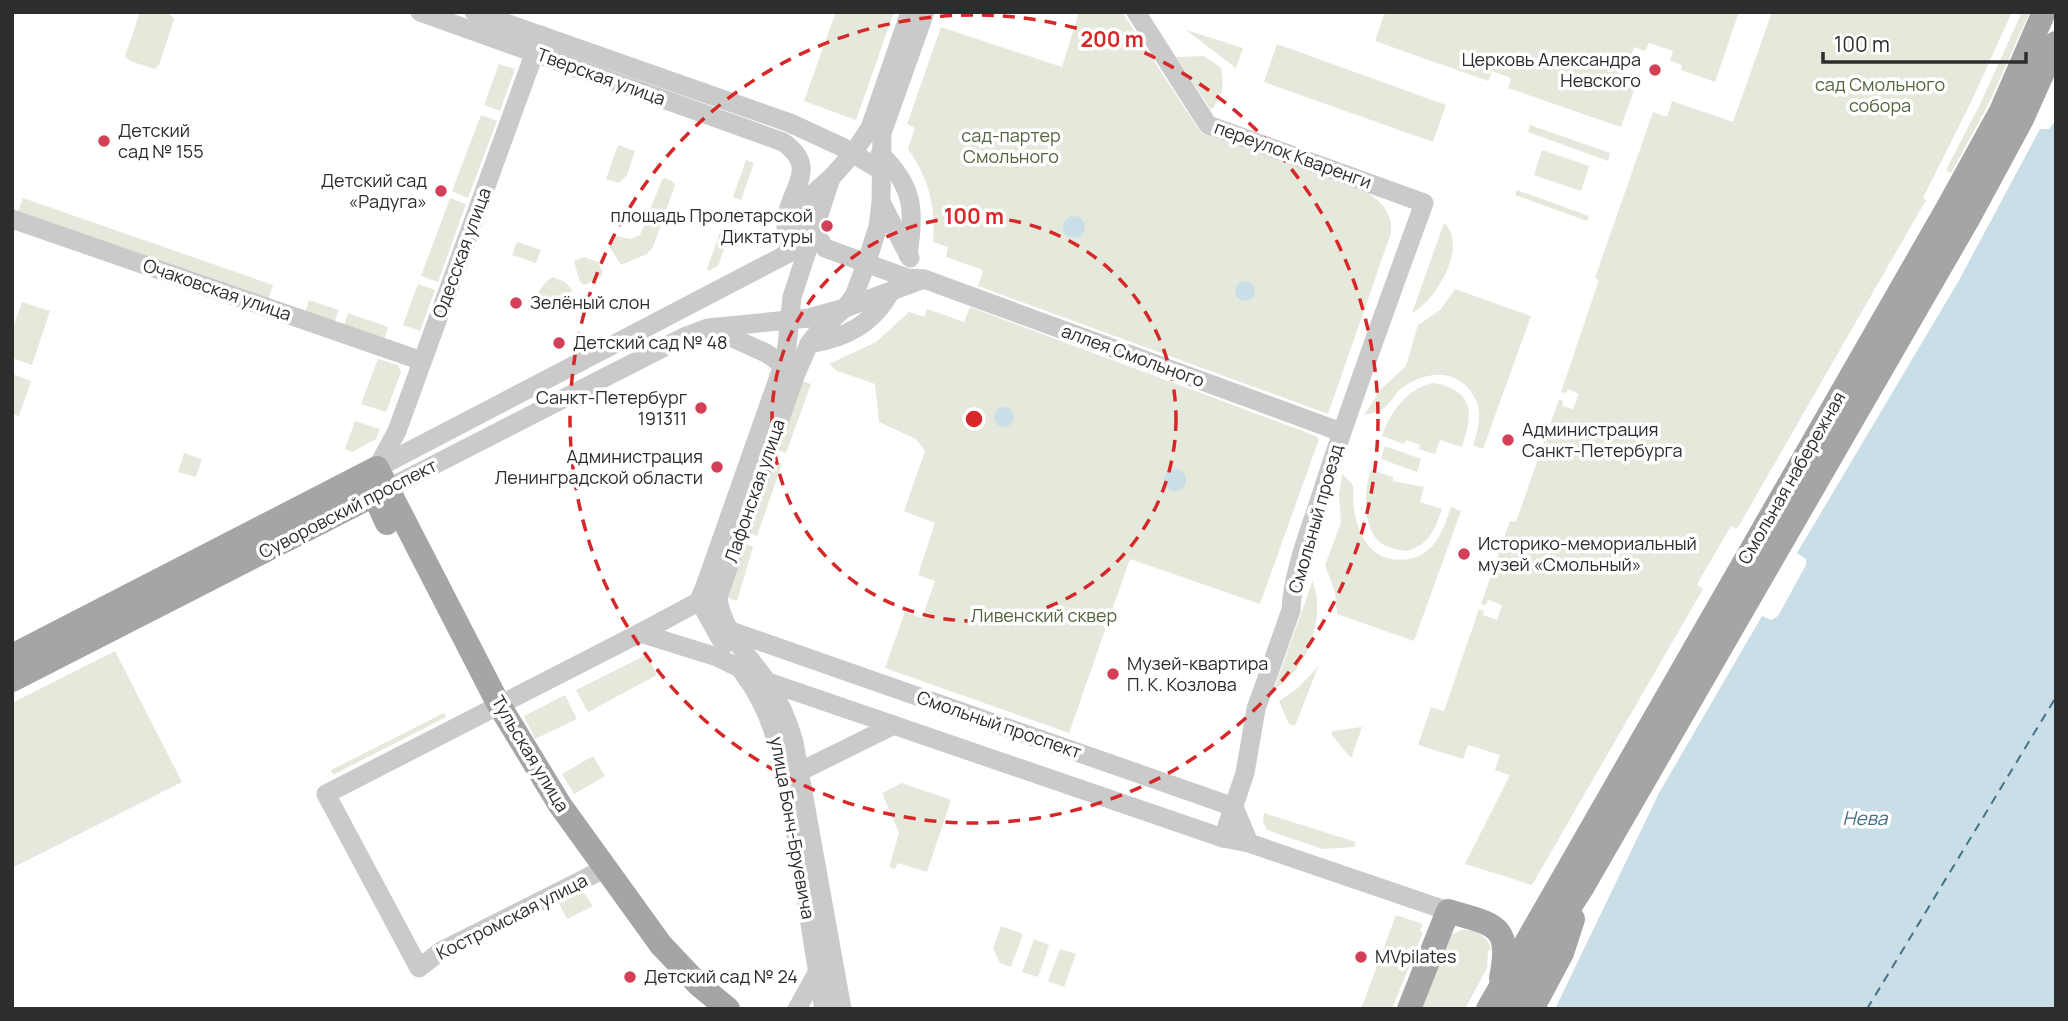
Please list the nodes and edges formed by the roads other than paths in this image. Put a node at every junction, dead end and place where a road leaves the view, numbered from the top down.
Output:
1 (420, 12) edge
2 (474, 12) edge
3 (910, 12) edge
4 (925, 12) edge
5 (1136, 12) edge
6 (2044, 12) edge
7 (2056, 43) edge
8 (538, 44) junction
9 (858, 148) junction
10 (881, 162) junction
11 (831, 178) junction
12 (881, 203) junction
13 (1424, 203) joint
14 (12, 219) edge
15 (813, 230) junction
16 (789, 253) junction
17 (908, 255) junction
18 (866, 264) junction
19 (925, 279) junction
20 (891, 291) junction
21 (792, 297) junction
22 (845, 308) junction
23 (790, 321) junction
24 (708, 328) junction
25 (807, 348) junction
26 (422, 361) junction
27 (783, 365) junction
28 (1341, 432) junction
29 (380, 484) junction
30 (704, 589) junction
31 (719, 626) junction
32 (640, 633) junction
33 (12, 656) edge
34 (741, 671) junction
35 (12, 680) edge
36 (768, 682) junction
37 (492, 709) junction
38 (894, 725) junction
39 (801, 771) junction
40 (1234, 807) junction
41 (1223, 838) junction
42 (1249, 843) junction
43 (1571, 862) junction
44 (599, 872) junction
45 (1582, 888) junction
46 (1448, 911) junction
47 (1492, 925) junction
48 (1537, 940) junction
49 (817, 973) junction
50 (1499, 1003) edge
51 (702, 1009) edge
52 (728, 1009) edge
53 (796, 1009) edge
54 (824, 1009) edge
55 (842, 1009) edge
56 (1409, 1009) edge
57 (1532, 1009) edge

1 - 8 street, Тверская улица
2 - 8 street, Тверская улица
3 - 9 street
4 - 10 street
5 - 13 street, переулок Кваренги
6 - 43 main road, Смольная набережная
7 - 45 main road, Смольная набережная
8 - 9 street, Тверская улица
8 - 16 street, Тверская улица
8 - 26 street, Одесская улица
9 - 10 street
9 - 11 street
10 - 12 street
10 - 17 street
11 - 15 street
11 - 16 street
12 - 17 street
12 - 18 street
13 - 28 street, Смольный проезд
14 - 26 street, Очаковская улица
15 - 18 street
15 - 21 street
16 - 21 street
16 - 29 street, Суворовский проспект
17 - 19 street
18 - 19 street
18 - 22 street
19 - 20 street
19 - 28 street, аллея Смольного
20 - 22 street
20 - 25 street
21 - 23 street
22 - 23 street
22 - 25 street
23 - 24 street
23 - 27 street
24 - 27 street
24 - 29 street, Суворовский проспект
25 - 31 street, Лафонская улица
26 - 29 street, Одесская улица
27 - 30 street, Лафонская улица
28 - 40 street, Смольный проезд
29 - 33 main road, Суворовский проспект
29 - 35 main road, Суворовский проспект
29 - 37 main road, Тульская улица
30 - 31 street, Лафонская улица
30 - 32 street
31 - 34 street, улица Бонч-Бруевича
31 - 36 street, улица Бонч-Бруевича
31 - 40 street, Смольный проспект
32 - 34 street, Смольный проспект
32 - 37 street
34 - 36 street, Смольный проспект
34 - 49 street, улица Бонч-Бруевича
36 - 38 street, Смольный проспект
36 - 39 street, улица Бонч-Бруевича
37 - 44 main road, Тульская улица
37 - 44 street, Костромская улица
38 - 39 street
38 - 41 street, Смольный проспект
39 - 55 street, улица Бонч-Бруевича
40 - 41 street, Смольный проезд
40 - 42 street
41 - 42 street, Смольный проспект
42 - 46 street, Смольный проспект
43 - 47 main road
43 - 48 main road, Смольная набережная
44 - 51 main road, Тульская улица
44 - 52 main road, Тульская улица
45 - 48 main road, Смольная набережная
45 - 57 main road
46 - 47 main road
46 - 56 main road
47 - 50 main road
48 - 50 main road
49 - 53 street
49 - 54 street, улица Бонч-Бруевича

